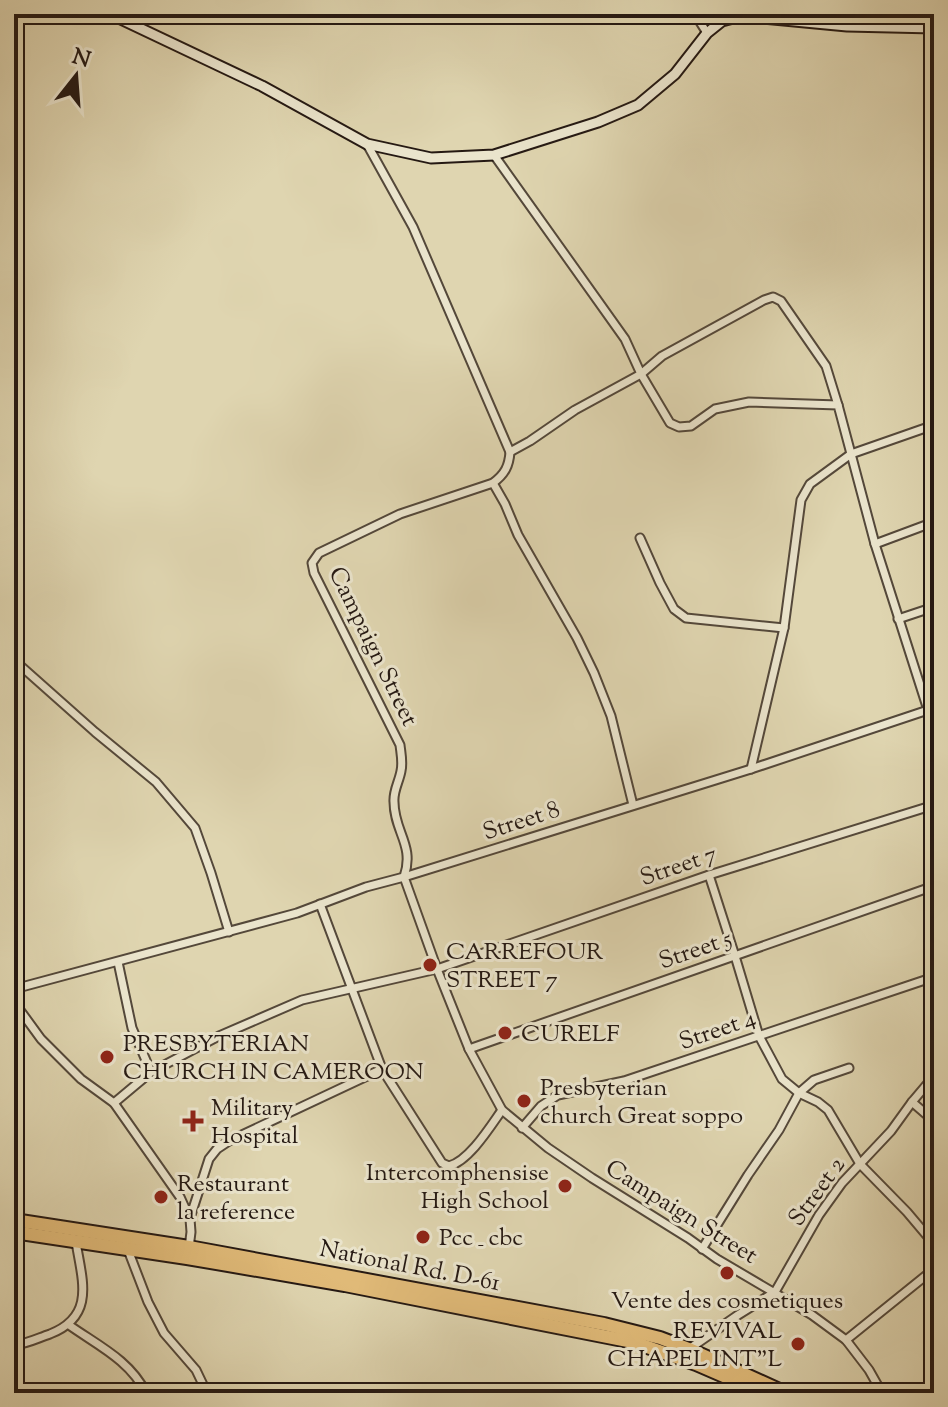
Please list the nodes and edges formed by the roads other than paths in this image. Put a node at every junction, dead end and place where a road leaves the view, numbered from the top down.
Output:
1 (110, 14) edge
2 (695, 14) edge
3 (934, 28) edge
4 (707, 33) junction
5 (367, 144) junction
6 (494, 155) junction
7 (641, 374) junction
8 (838, 405) junction
9 (934, 425) edge
10 (510, 452) junction
11 (851, 454) junction
12 (493, 483) junction
13 (934, 522) edge
14 (640, 538) dead end
15 (875, 544) junction
16 (934, 607) edge
17 (898, 619) junction
18 (784, 628) junction
19 (14, 660) edge
20 (931, 709) edge
21 (934, 724) edge
22 (751, 769) junction
23 (633, 805) junction
24 (934, 805) edge
25 (709, 875) junction
26 (404, 877) junction
27 (934, 886) edge
28 (320, 904) junction
29 (229, 932) junction
30 (735, 956) junction
31 (118, 962) junction
32 (437, 969) junction
33 (934, 977) edge
34 (350, 988) junction
35 (14, 989) edge
36 (14, 1002) edge
37 (759, 1036) junction
38 (469, 1049) junction
39 (849, 1068) dead end
40 (382, 1069) junction
41 (151, 1072) junction
42 (934, 1076) edge
43 (799, 1093) junction
44 (912, 1102) junction
45 (114, 1103) junction
46 (502, 1110) junction
47 (934, 1121) edge
48 (522, 1128) junction
49 (860, 1164) junction
50 (190, 1219) junction
51 (14, 1220) edge
52 (14, 1232) edge
53 (76, 1242) junction
54 (934, 1244) edge
55 (702, 1249) junction
56 (128, 1250) junction
57 (188, 1252) junction
58 (934, 1269) edge
59 (775, 1292) junction
60 (69, 1325) junction
61 (846, 1340) junction
62 (14, 1345) edge
63 (689, 1349) junction
64 (146, 1393) edge
65 (207, 1393) edge
66 (763, 1393) edge
67 (786, 1393) edge
68 (882, 1393) edge

1 - 5 street
2 - 4 street
3 - 4 street
4 - 6 street
5 - 6 street
5 - 10 street
6 - 7 street
7 - 8 street
7 - 8 street
7 - 10 street
8 - 11 street
9 - 11 street
10 - 12 street
11 - 15 street
11 - 18 street
12 - 23 street
12 - 26 street, Campaign Street
13 - 15 street
14 - 18 street
15 - 17 street
16 - 17 street
17 - 20 street
18 - 22 street
19 - 29 street
20 - 21 street
20 - 22 street, Street 8
22 - 23 street, Street 8
23 - 26 street, Street 8
24 - 25 street, Street 7
25 - 30 street
25 - 32 street, Street 7
26 - 28 street, Street 8
26 - 32 street, Campaign Street
27 - 30 street, Street 5
28 - 29 street, Street 8
28 - 34 street
29 - 31 street, Street 8
30 - 37 street
30 - 38 street, Street 5
31 - 35 street, Street 8
31 - 41 street
32 - 34 street, Street 7
32 - 38 street, Campaign Street
33 - 37 street, Street 4
34 - 40 street
34 - 41 street, Street 7
36 - 45 street
37 - 43 street
37 - 48 street, Street 4
38 - 46 street, Campaign Street
39 - 43 street
40 - 46 street
40 - 50 street
41 - 45 street, Street 7
42 - 44 street, Street 2
43 - 49 street
43 - 55 street
44 - 47 street
44 - 49 street, Street 2
45 - 50 street
46 - 48 street, Campaign Street
48 - 55 street, Campaign Street
49 - 54 street
49 - 59 street, Street 2
50 - 57 street
51 - 57 highway, National Rd. D-61
52 - 53 highway, National Rd. D-61
53 - 56 highway, National Rd. D-61
53 - 60 street
55 - 59 street, Campaign Street
56 - 57 highway, National Rd. D-61
56 - 65 street
57 - 63 highway, National Rd. D-61
57 - 66 highway, National Rd. D-61
58 - 61 street
59 - 61 street, Campaign Street
59 - 63 street, Street 2
60 - 62 street
60 - 64 street
61 - 68 street, Campaign Street
63 - 67 highway, National Rd. D-61

